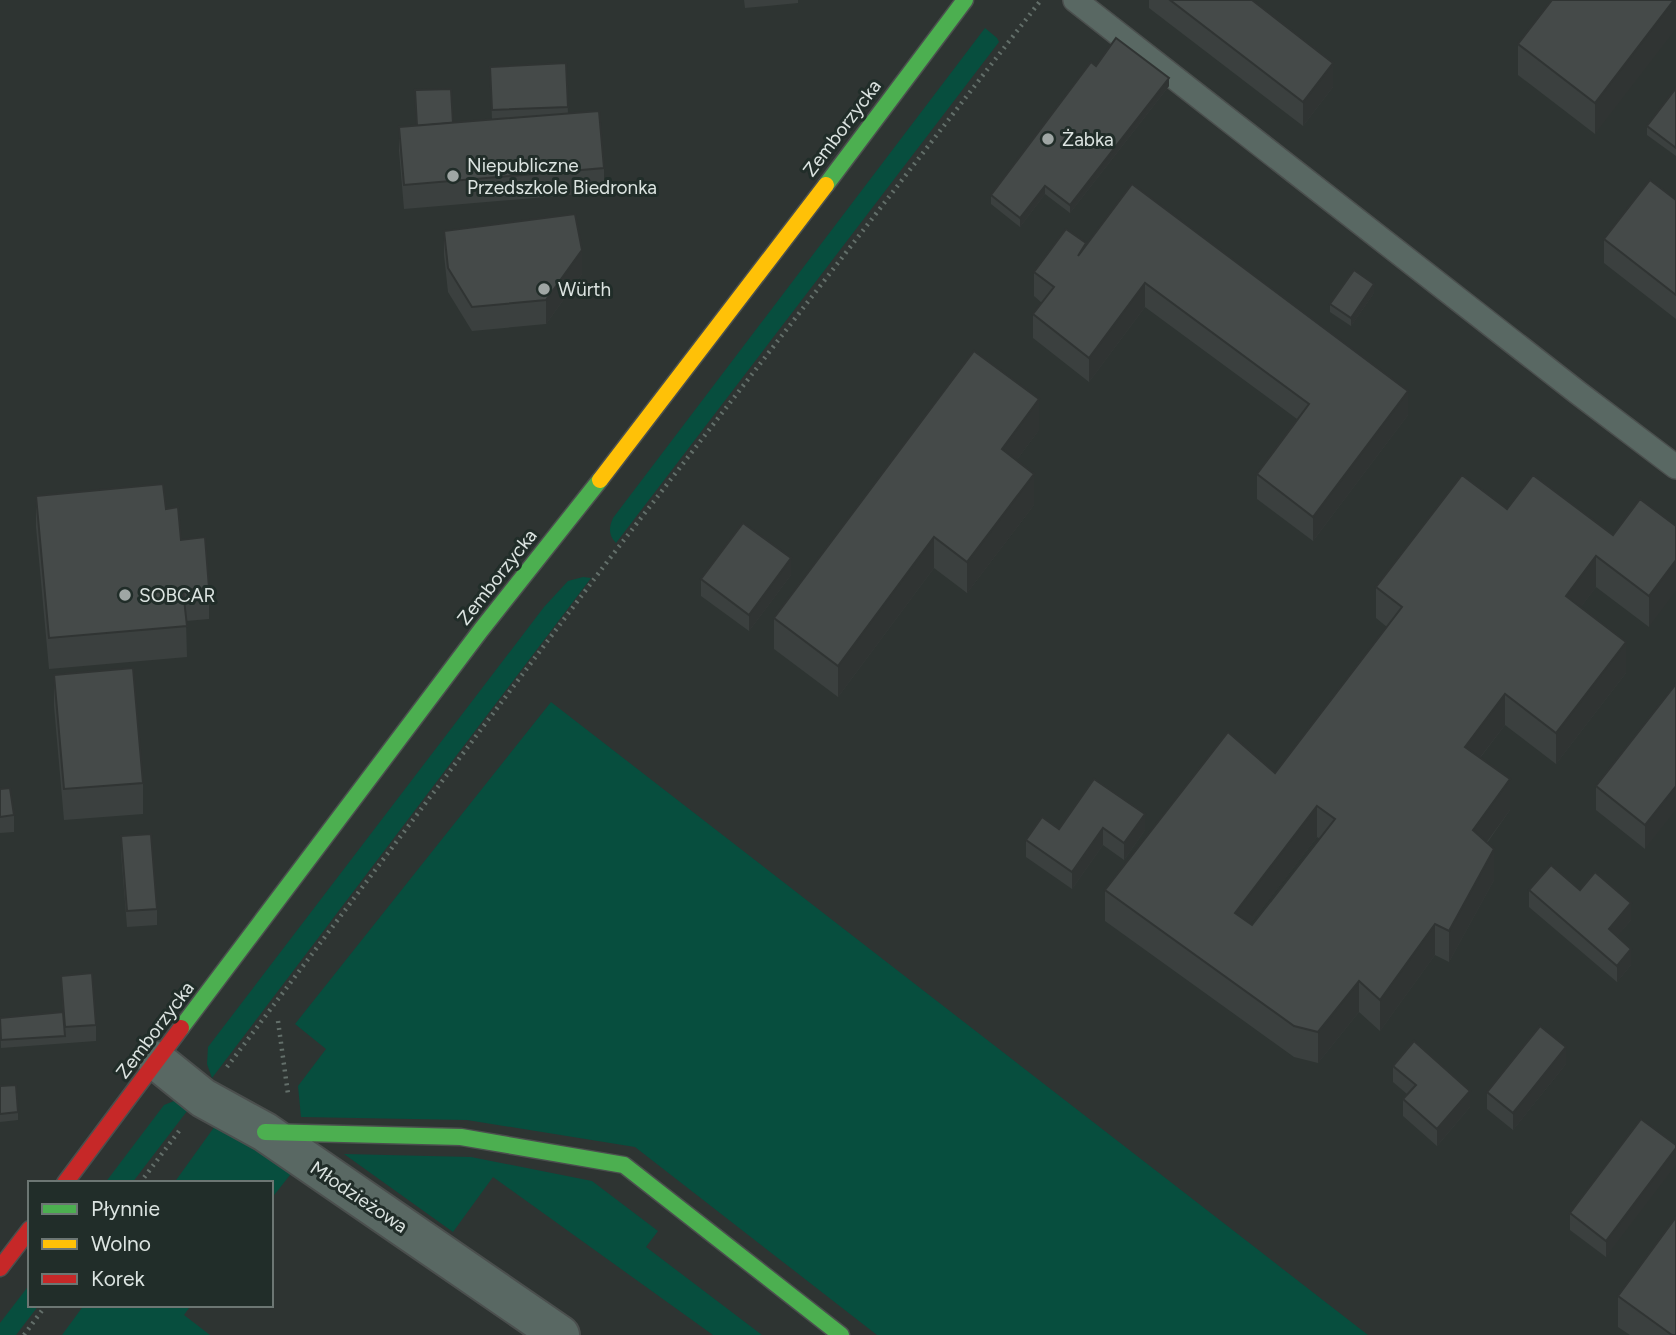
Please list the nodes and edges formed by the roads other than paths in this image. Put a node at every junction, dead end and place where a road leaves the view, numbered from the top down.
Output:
1 (965, 0) edge
2 (1075, 0) edge
3 (1676, 467) edge
4 (158, 1061) junction
5 (279, 1133) junction
6 (67, 1181) edge
7 (28, 1232) edge
8 (0, 1269) edge
9 (560, 1335) edge
10 (841, 1335) edge

1 - 4 street, Zemborzycka
2 - 3 lane
4 - 5 street, Młodzieżowa
4 - 6 street, Zemborzycka
5 - 9 street, Młodzieżowa
5 - 10 street
7 - 8 street

